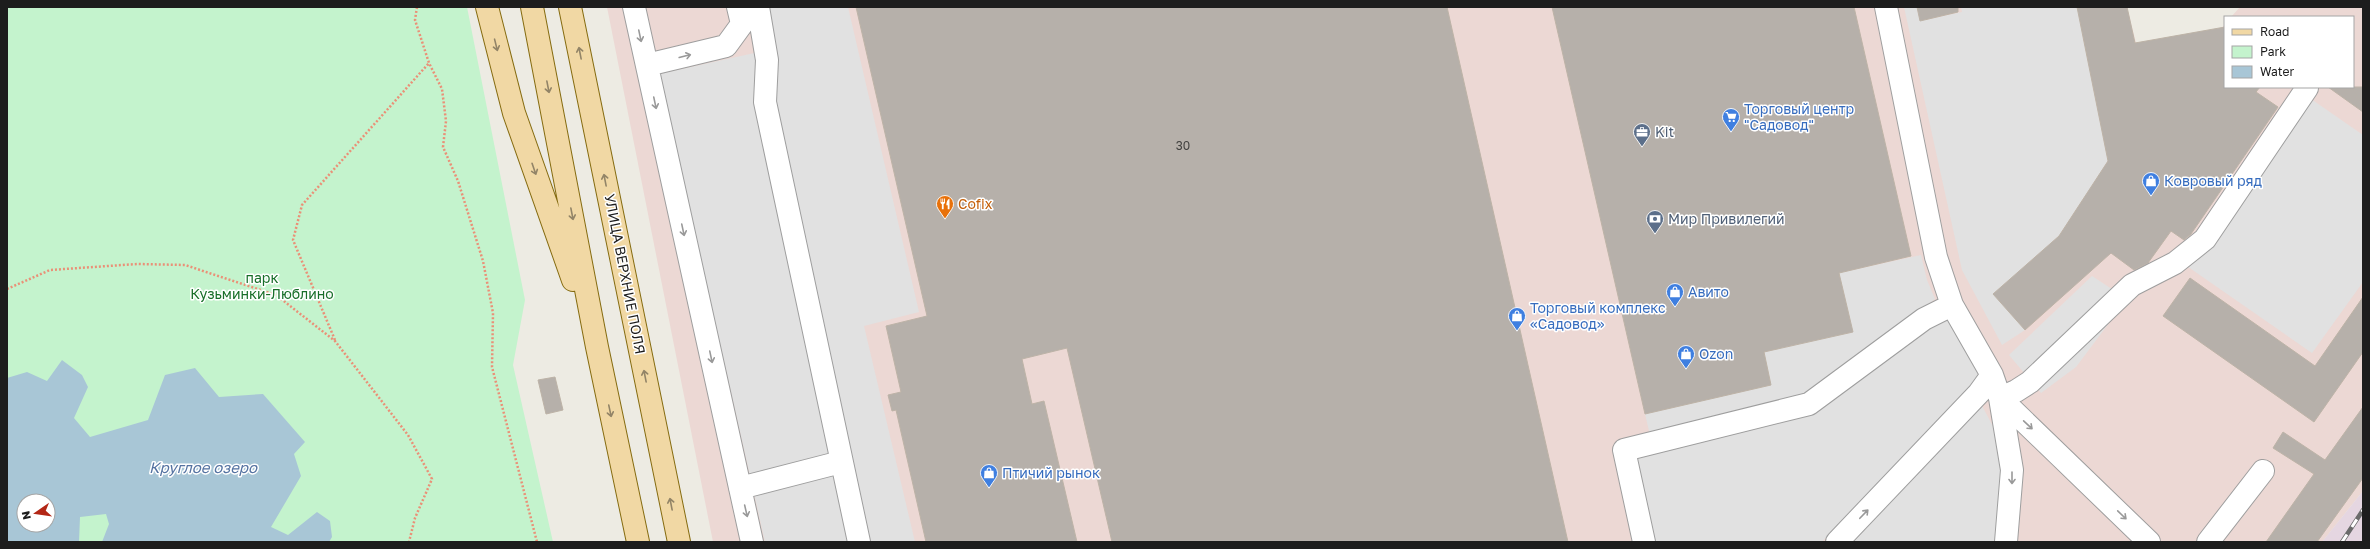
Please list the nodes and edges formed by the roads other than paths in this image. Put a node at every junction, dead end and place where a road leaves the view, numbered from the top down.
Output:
1 (487, 7) edge
2 (532, 7) edge
3 (570, 7) edge
4 (634, 7) edge
5 (738, 7) edge
6 (758, 7) edge
7 (1886, 7) edge
8 (647, 65) junction
9 (2307, 88) dead end
10 (1952, 305) junction
11 (597, 347) junction
12 (1992, 375) junction
13 (2000, 398) junction
14 (1955, 418) junction
15 (2005, 425) junction
16 (840, 462) junction
17 (2264, 471) dead end
18 (740, 488) junction
19 (638, 542) edge
20 (679, 542) edge
21 (752, 542) edge
22 (859, 542) edge
23 (1644, 542) edge
24 (1837, 542) edge
25 (2006, 542) edge
26 (2149, 542) edge
27 (2208, 542) edge

1 -> 11 main road
2 -> 11 main road
20 -> 3 main road, УЛИЦА ВЕРХНИЕ ПОЛЯ
4 -> 8 street
8 -> 5 street
6 - 16 street
7 - 10 street
8 -> 18 street
9 - 13 street
10 - 12 street
10 - 23 street
11 -> 19 main road
12 - 13 street
12 - 14 street
13 - 15 street
13 -> 26 street
14 - 15 street
24 -> 14 street
15 -> 25 street
16 - 18 street
16 - 22 street
17 - 27 street
18 -> 21 street

